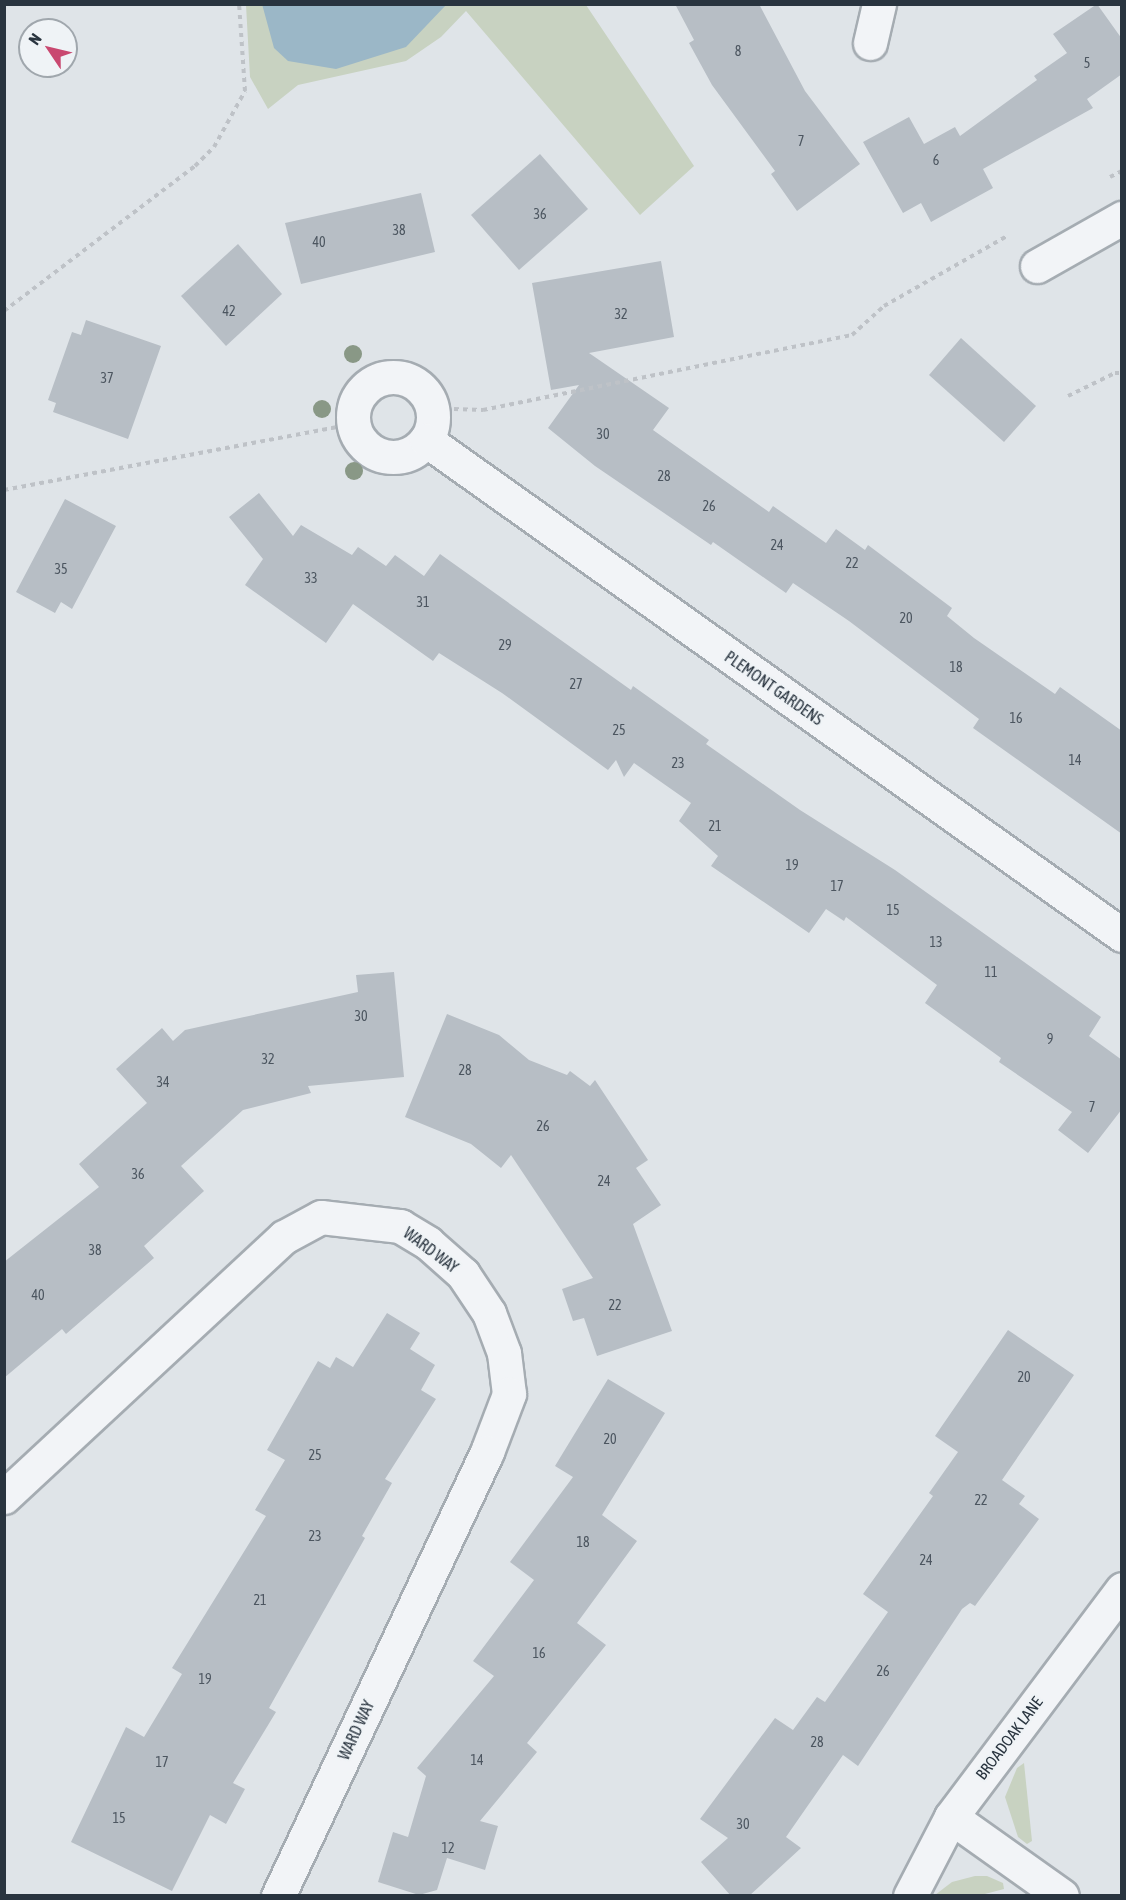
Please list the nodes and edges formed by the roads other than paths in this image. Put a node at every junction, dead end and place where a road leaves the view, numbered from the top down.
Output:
1 (879, 4) edge
2 (870, 43) dead end
3 (1122, 218) edge
4 (1037, 266) dead end
5 (426, 440) junction
6 (1122, 935) edge
7 (4, 1497) edge
8 (1122, 1589) edge
9 (951, 1817) junction
10 (278, 1896) edge
11 (910, 1896) edge
12 (1062, 1896) edge

1 - 2 street
3 - 4 street
5 - 5 street
5 - 6 street, PLEMONT GARDENS
7 - 10 street, WARD WAY
8 - 9 street, BROADOAK LANE
9 - 11 street, BROADOAK LANE
9 - 12 street

